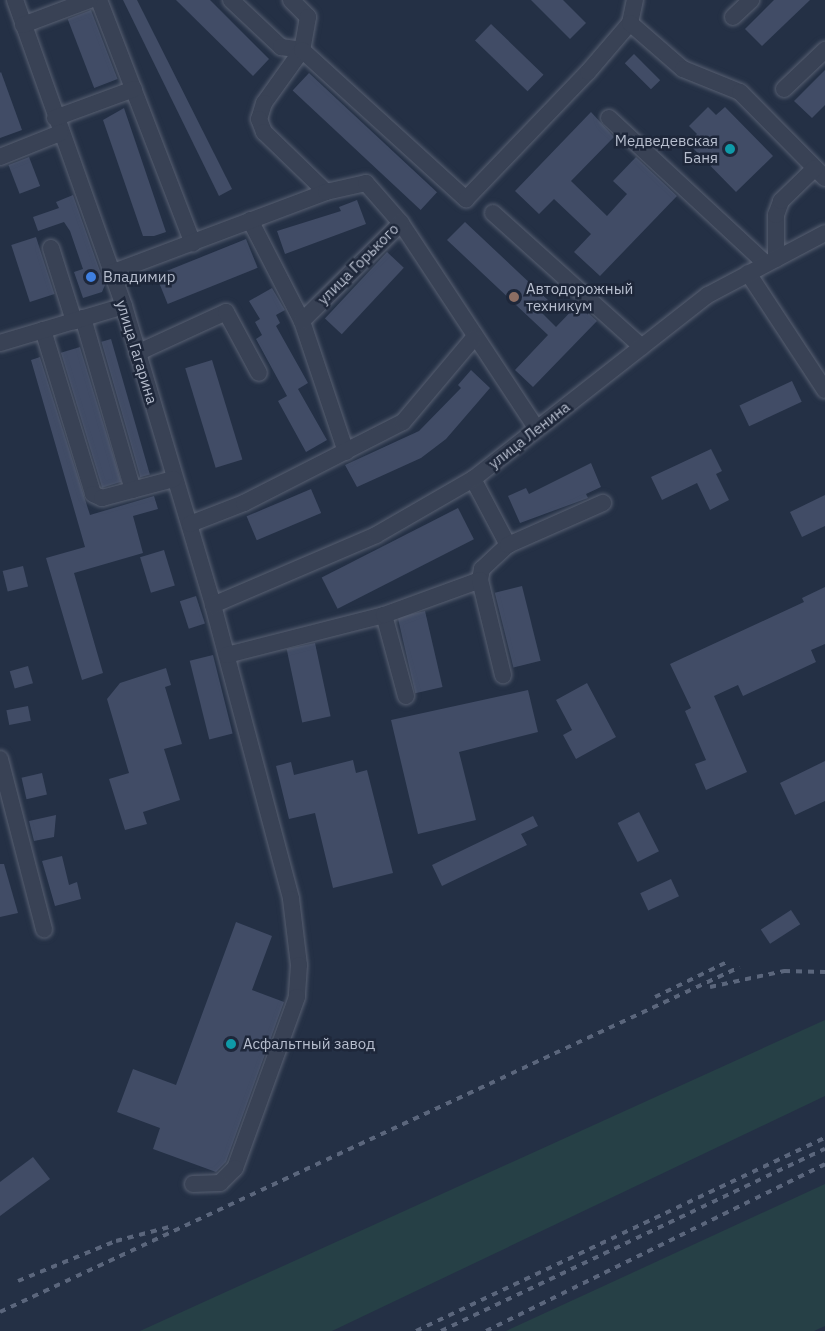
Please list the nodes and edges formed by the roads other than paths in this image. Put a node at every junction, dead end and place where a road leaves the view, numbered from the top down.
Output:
1 (15, 0) edge
2 (89, 0) edge
3 (99, 0) edge
4 (231, 0) edge
5 (291, 0) edge
6 (634, 0) edge
7 (751, 0) edge
8 (733, 17) dead end
9 (630, 24) junction
10 (23, 26) junction
11 (302, 50) junction
12 (825, 50) edge
13 (784, 88) dead end
14 (134, 89) junction
15 (609, 118) dead end
16 (57, 126) junction
17 (0, 158) edge
18 (820, 173) edge
19 (326, 192) junction
20 (493, 213) dead end
21 (250, 220) junction
22 (401, 223) junction
23 (825, 233) edge
24 (193, 243) junction
25 (51, 248) dead end
26 (771, 262) junction
27 (111, 273) junction
28 (748, 273) junction
29 (123, 306) junction
30 (79, 319) junction
31 (302, 321) junction
32 (43, 330) junction
33 (473, 339) junction
34 (0, 343) edge
35 (642, 346) junction
36 (137, 353) junction
37 (259, 373) dead end
38 (825, 390) edge
39 (536, 428) junction
40 (346, 452) junction
41 (174, 479) junction
42 (474, 479) junction
43 (133, 490) junction
44 (603, 503) dead end
45 (190, 524) junction
46 (508, 545) junction
47 (480, 580) junction
48 (213, 606) junction
49 (384, 615) junction
50 (227, 655) junction
51 (503, 675) dead end
52 (406, 696) dead end
53 (0, 759) edge
54 (44, 929) dead end
55 (193, 1184) dead end

1 - 10 street, улица Гагарина
2 - 10 street
3 - 14 street
4 - 11 street
5 - 11 street
6 - 9 street
7 - 8 street
9 - 11 street
9 - 18 street
10 - 16 street, улица Гагарина
11 - 19 street
12 - 13 street
14 - 16 street
14 - 24 street
15 - 26 street
16 - 17 street
16 - 27 street, улица Гагарина
18 - 26 street
19 - 21 street
19 - 22 street, улица Горького
20 - 35 street
21 - 24 street
21 - 31 street
22 - 31 street, улица Горького
22 - 33 street
23 - 26 street, улица Ленина
24 - 27 street
25 - 30 street
26 - 28 street, улица Ленина
27 - 29 street, улица Гагарина
28 - 35 street, улица Ленина
28 - 38 street
29 - 30 street
29 - 36 street, улица Гагарина
30 - 32 street
30 - 43 street
31 - 40 street
32 - 34 street
32 - 43 street
33 - 39 street
33 - 40 street
35 - 39 street, улица Ленина
36 - 37 street
36 - 41 street, улица Гагарина
39 - 42 street, улица Ленина
40 - 45 street
41 - 43 street
41 - 45 street, улица Гагарина
42 - 46 street
42 - 48 street, улица Ленина
44 - 46 street
45 - 48 street, улица Гагарина
46 - 47 street
47 - 49 street
47 - 51 street
48 - 50 street, улица Гагарина
49 - 50 street
49 - 52 street
50 - 55 street, улица Гагарина
53 - 54 street

